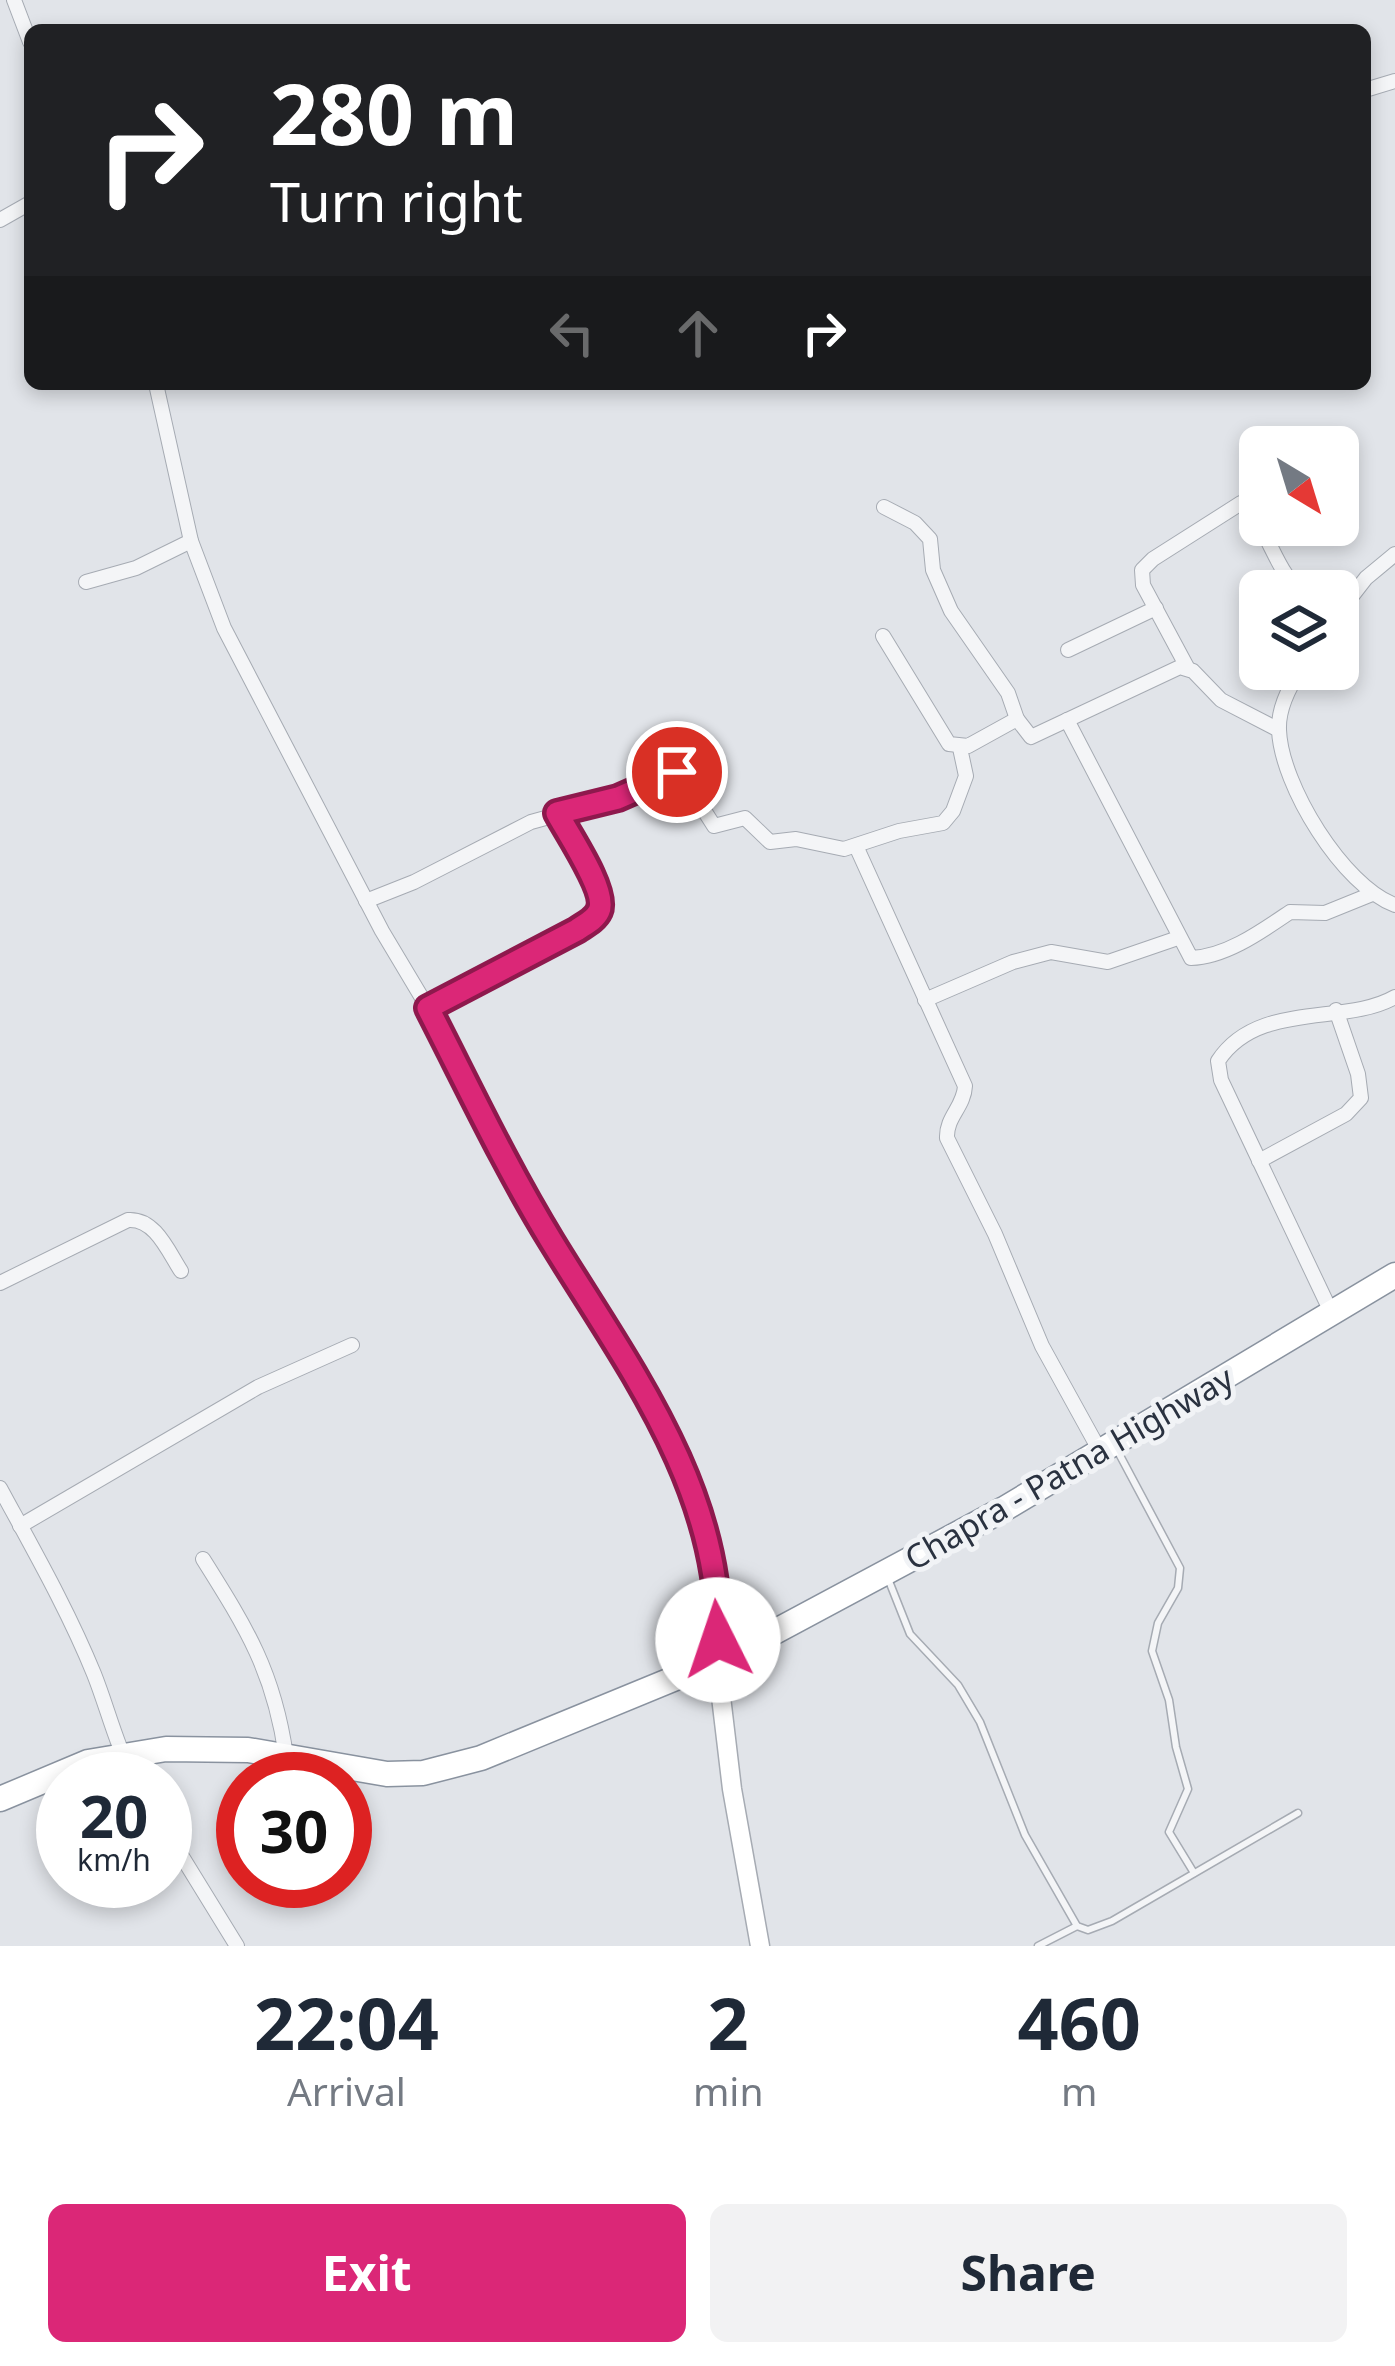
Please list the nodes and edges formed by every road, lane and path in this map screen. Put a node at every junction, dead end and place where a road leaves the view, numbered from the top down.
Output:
1 (157, 390) edge
2 (1239, 504) edge
3 (884, 507) dead end
4 (191, 541) junction
5 (1395, 554) edge
6 (86, 582) dead end
7 (1359, 588) edge
8 (1156, 608) junction
9 (883, 636) dead end
10 (1068, 650) dead end
11 (1187, 667) junction
12 (1290, 690) edge
13 (1017, 719) junction
14 (1067, 720) junction
15 (1279, 730) junction
16 (960, 748) junction
17 (557, 813) junction
18 (856, 846) junction
19 (1372, 894) junction
20 (366, 901) junction
21 (1395, 905) edge
22 (1178, 938) junction
23 (1395, 997) edge
24 (925, 1000) junction
25 (428, 1008) junction
26 (1336, 1010) junction
27 (1259, 1162) junction
28 (181, 1271) dead end
29 (1395, 1275) edge
30 (0, 1282) edge
31 (1332, 1314) junction
32 (352, 1346) dead end
33 (1108, 1449) junction
34 (0, 1488) edge
35 (20, 1526) junction
36 (203, 1559) dead end
37 (886, 1573) junction
38 (728, 1646) junction
39 (710, 1674) junction
40 (120, 1752) edge
41 (151, 1752) edge
42 (249, 1752) edge
43 (285, 1752) edge
44 (372, 1771) edge
45 (36, 1783) edge
46 (0, 1799) edge
47 (1298, 1814) dead end
48 (192, 1873) edge
49 (1194, 1873) junction
50 (1077, 1927) junction
51 (237, 1946) edge
52 (760, 1946) edge
53 (1038, 1946) edge

1 - 4 street
2 - 8 street
3 - 13 street
4 - 6 street
4 - 20 street
5 - 7 street
8 - 10 street
8 - 11 street
9 - 16 street
11 - 14 street
11 - 15 street
12 - 15 street
13 - 14 street
13 - 16 street
14 - 22 street
15 - 19 street
16 - 18 street
17 - 18 street
17 - 20 street
17 - 25 street
18 - 24 street
19 - 21 street
19 - 22 street
20 - 25 street
22 - 24 street
23 - 26 street
24 - 33 street
25 - 38 street
26 - 27 street
26 - 27 street
27 - 31 street
28 - 30 street
29 - 31 highway, Chapra - Patna Highway
31 - 33 highway, Chapra - Patna Highway
32 - 35 street
33 - 37 highway, Chapra - Patna Highway
33 - 49 lane
34 - 35 street
35 - 40 street
36 - 43 street
37 - 38 highway, Chapra - Patna Highway
37 - 50 lane
38 - 39 highway
39 - 44 highway
39 - 52 street
41 - 42 highway
45 - 46 highway
47 - 49 lane
48 - 51 street
49 - 50 lane
50 - 53 lane

